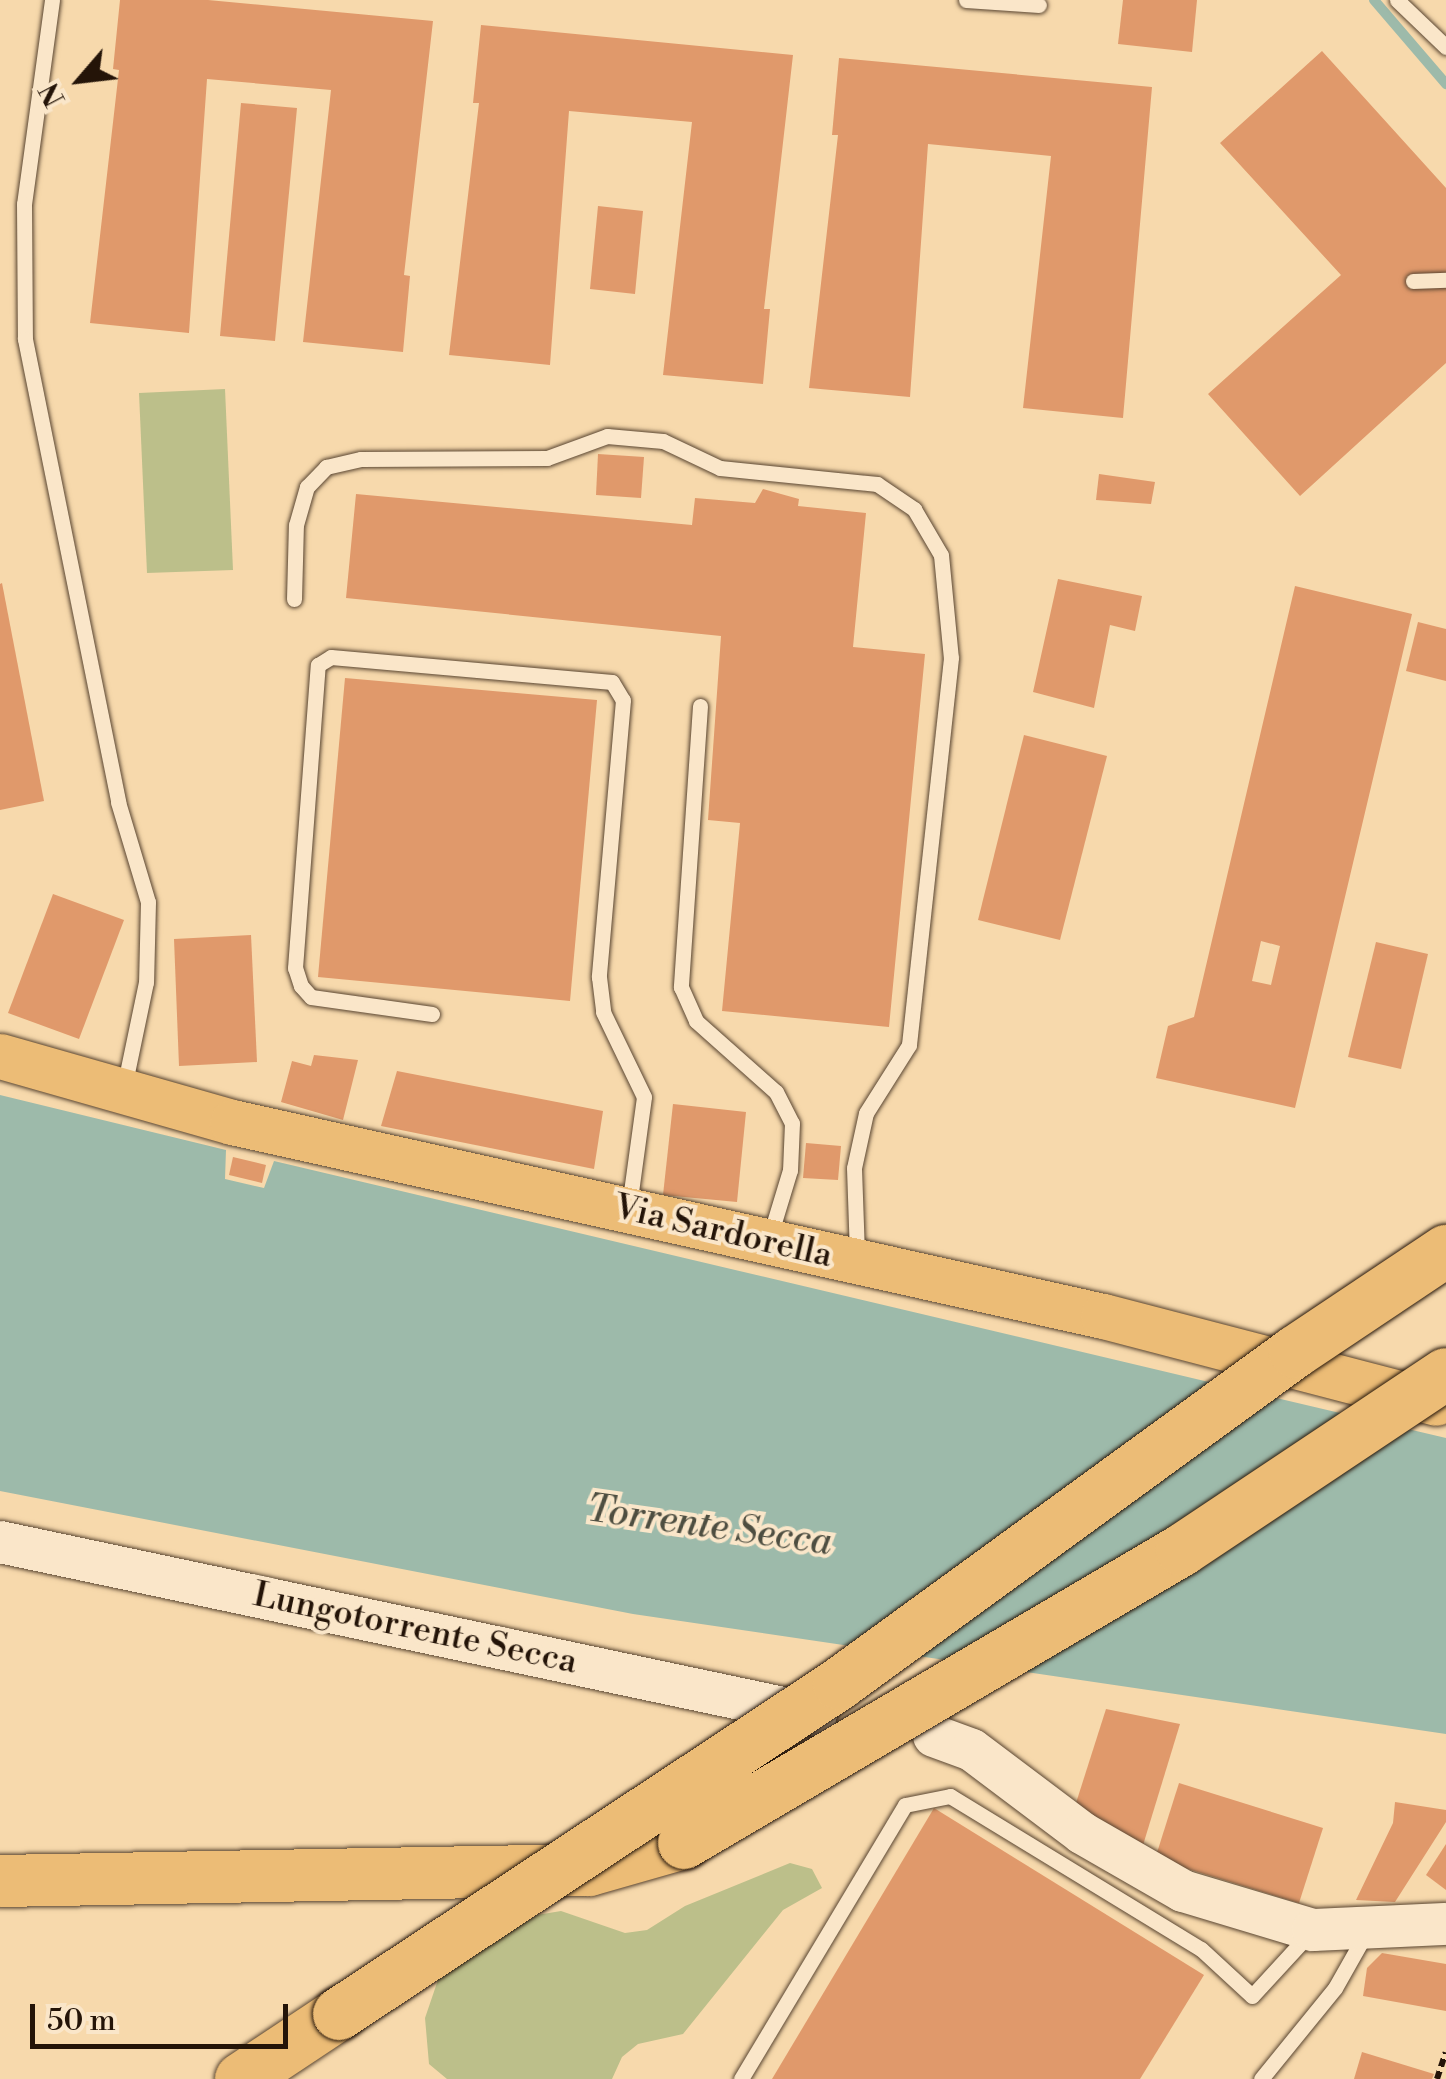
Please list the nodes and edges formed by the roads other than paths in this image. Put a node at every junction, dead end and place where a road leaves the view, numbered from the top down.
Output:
1 (52, 0) edge
2 (966, 0) edge
3 (1397, 0) edge
4 (1039, 6) dead end
5 (1446, 46) edge
6 (1446, 280) edge
7 (1414, 281) dead end
8 (294, 599) dead end
9 (700, 706) dead end
10 (432, 1014) dead end
11 (0, 1056) edge
12 (123, 1091) junction
13 (628, 1210) junction
14 (768, 1245) junction
15 (1446, 1250) edge
16 (857, 1263) junction
17 (1446, 1374) edge
18 (1446, 1405) edge
19 (0, 1542) edge
20 (830, 1717) dead end
21 (934, 1736) dead end
22 (0, 1881) edge
23 (1446, 1924) edge
24 (1370, 1927) junction
25 (1312, 1930) junction
26 (241, 2079) edge
27 (741, 2079) edge
28 (1262, 2079) edge

1 - 12 lane
2 - 4 lane
3 - 5 lane
6 - 7 lane
8 - 16 lane
9 - 14 lane
10 - 13 lane
11 - 12 main road, Via Sardorella
12 - 13 main road, Via Sardorella
13 - 14 main road, Via Sardorella
14 - 16 main road, Via Sardorella
15 - 26 highway, bridge
16 - 18 main road, Via Sardorella
17 - 22 highway, bridge
19 - 20 main road, Lungotorrente Secca
21 - 25 main road
23 - 24 main road
24 - 25 main road
24 - 28 lane
25 - 27 lane

